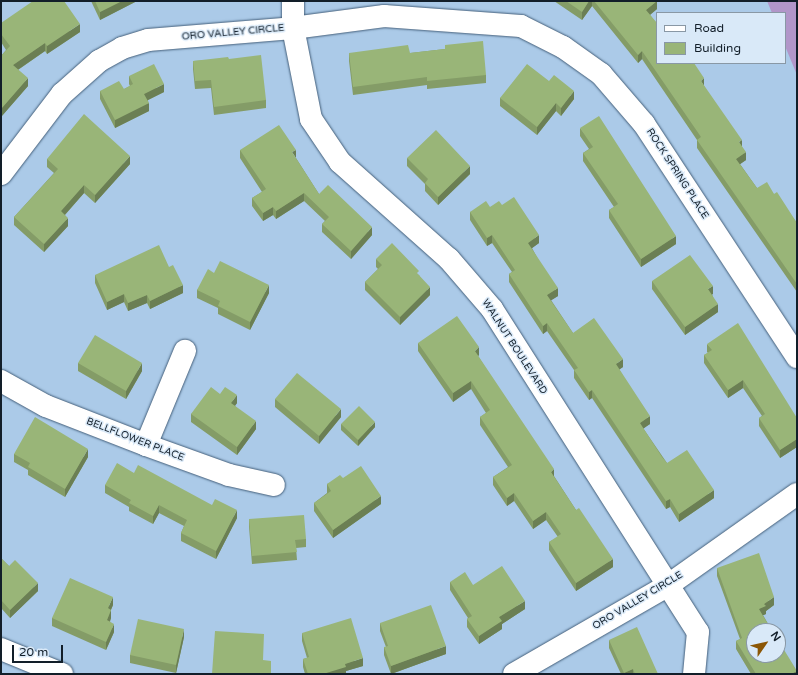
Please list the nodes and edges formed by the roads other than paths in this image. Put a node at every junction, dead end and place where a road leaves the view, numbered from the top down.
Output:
1 (293, 1) edge
2 (521, 26) joint
3 (294, 28) junction
4 (1, 174) edge
5 (185, 351) dead end
6 (797, 357) edge
7 (1, 381) edge
8 (146, 445) junction
9 (274, 485) dead end
10 (797, 494) edge
11 (667, 586) junction
12 (1, 648) edge
13 (62, 674) edge
14 (514, 674) edge
15 (694, 674) edge

1 - 3 street, WALNUT BOULEVARD
2 - 3 street, ORO VALLEY CIRCLE
2 - 6 street, ROCK SPRING PLACE
3 - 4 street, ORO VALLEY CIRCLE
3 - 11 street, WALNUT BOULEVARD
5 - 8 street
7 - 8 street, BELLFLOWER PLACE
8 - 9 street, BELLFLOWER PLACE
10 - 11 street, ORO VALLEY CIRCLE
11 - 14 street, ORO VALLEY CIRCLE
11 - 15 street, WALNUT BOULEVARD
12 - 13 street

